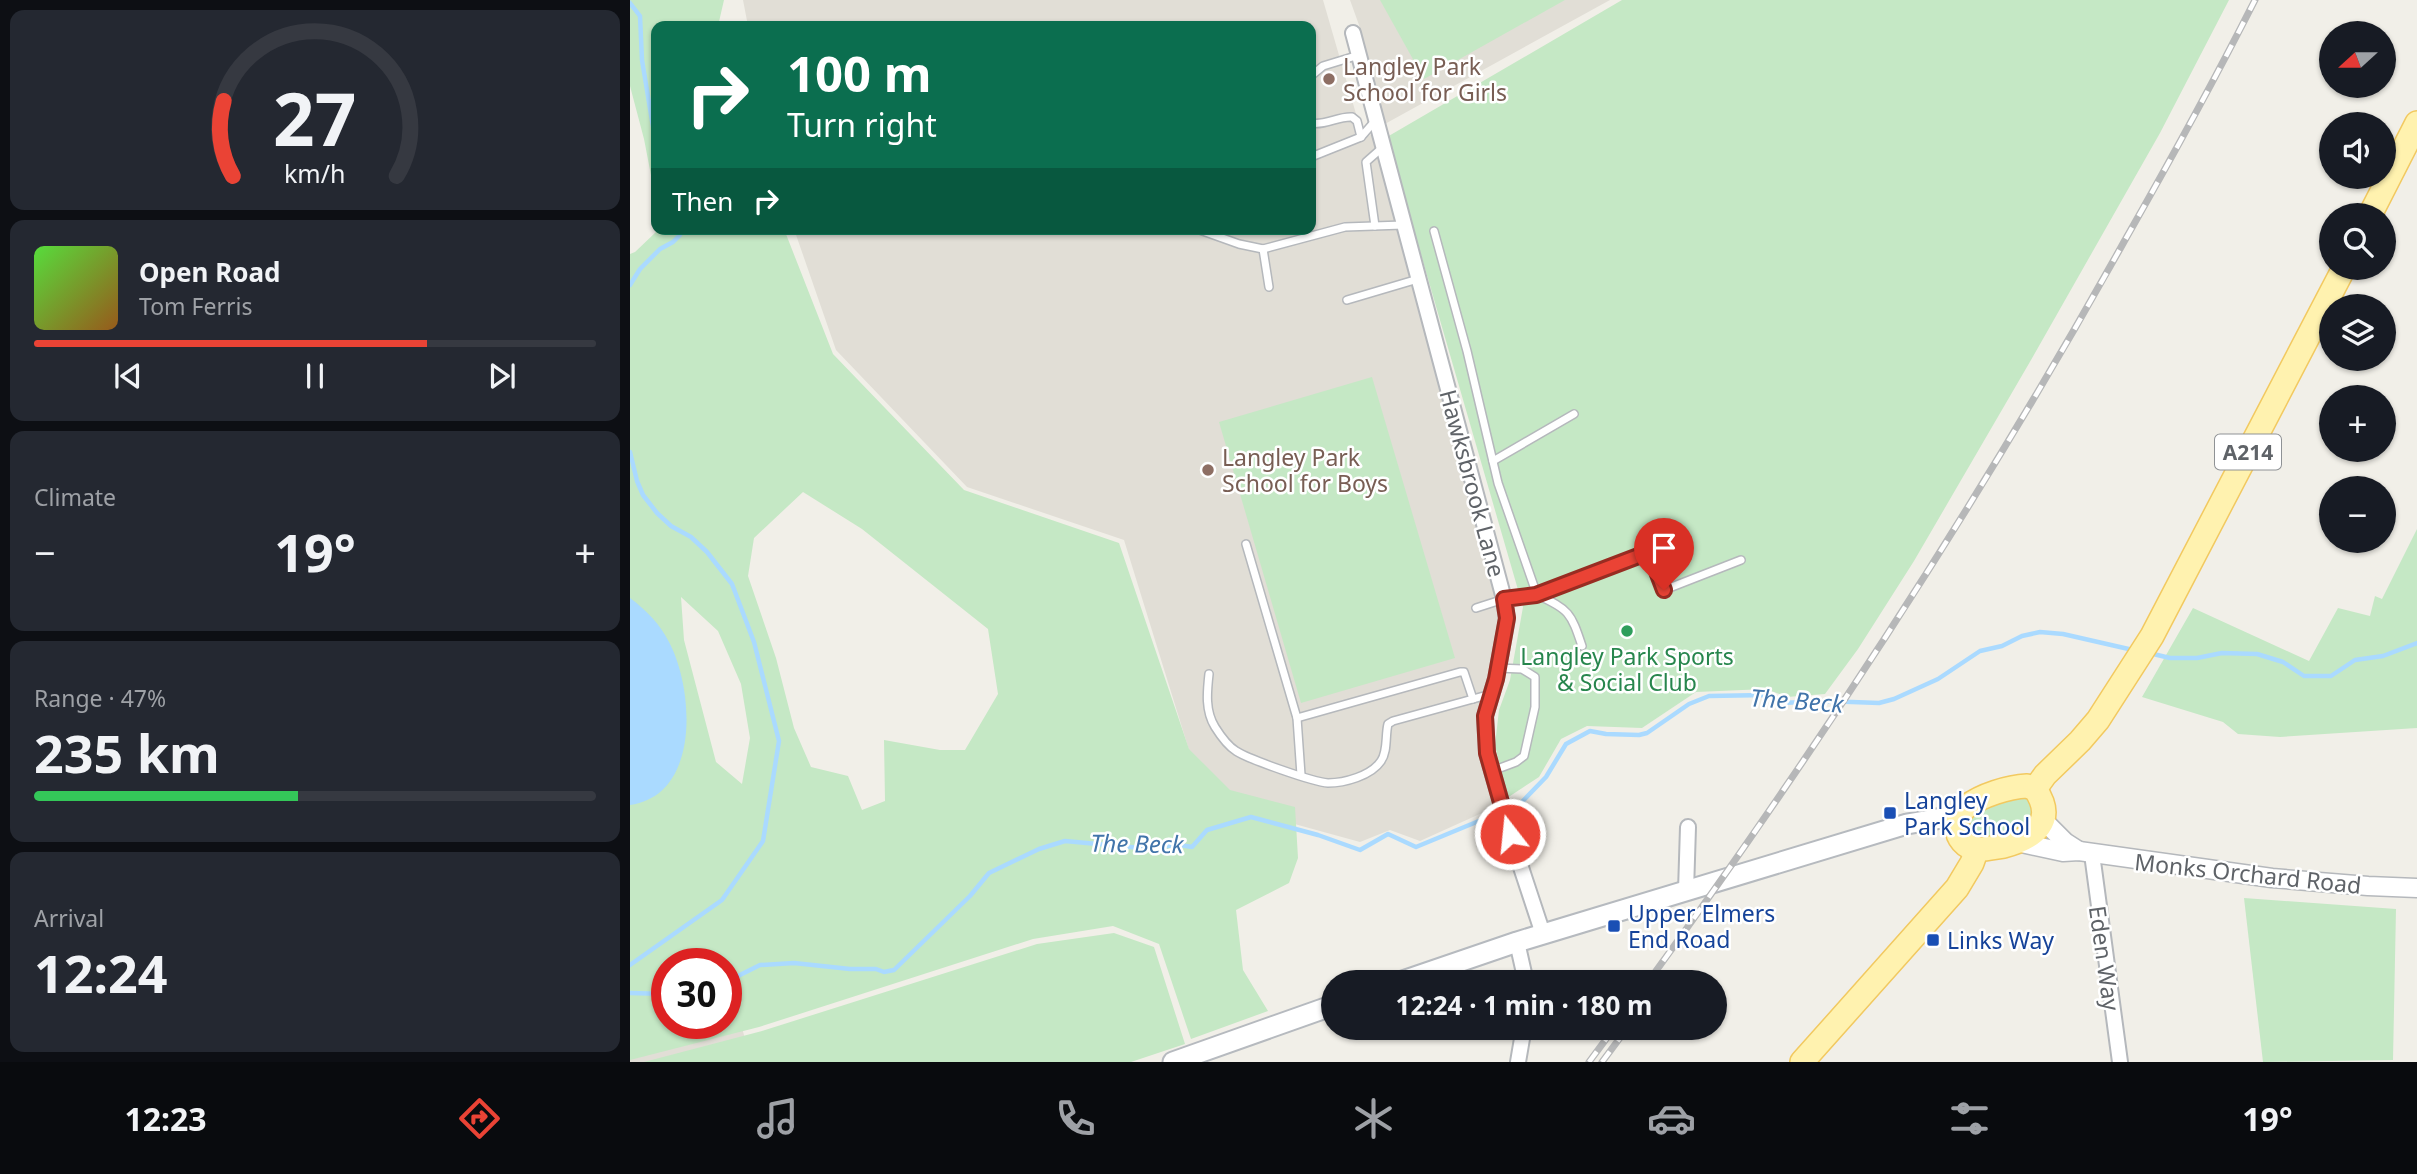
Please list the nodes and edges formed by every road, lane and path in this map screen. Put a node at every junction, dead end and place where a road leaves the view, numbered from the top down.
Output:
1 (1353, 33) dead end
2 (1359, 55) junction
3 (1316, 72) edge
4 (1375, 121) junction
5 (1316, 123) edge
6 (2417, 123) edge
7 (1361, 137) junction
8 (1383, 147) junction
9 (1316, 155) edge
10 (2376, 203) edge
11 (1404, 225) junction
12 (1374, 226) junction
13 (1433, 231) dead end
14 (1316, 234) edge
15 (1215, 235) edge
16 (1312, 235) edge
17 (1263, 249) junction
18 (1418, 279) junction
19 (2338, 280) edge
20 (1269, 287) dead end
21 (1347, 300) dead end
22 (1574, 414) dead end
23 (1493, 461) junction
24 (1246, 544) dead end
25 (1741, 560) dead end
26 (1536, 595) junction
27 (1504, 599) junction
28 (1476, 608) dead end
29 (1582, 646) dead end
30 (1498, 668) junction
31 (1209, 674) dead end
32 (1492, 694) junction
33 (1473, 699) junction
34 (1297, 718) junction
35 (1492, 771) junction
36 (1301, 775) junction
37 (2035, 789) junction
38 (1958, 819) junction
39 (2043, 820) junction
40 (1688, 827) dead end
41 (2017, 842) junction
42 (1976, 849) junction
43 (2085, 853) junction
44 (2417, 887) edge
45 (1686, 891) junction
46 (1543, 934) junction
47 (1517, 942) junction
48 (1435, 970) edge
49 (1523, 970) edge
50 (1321, 1010) edge
51 (1522, 1040) edge
52 (1203, 1057) edge
53 (1173, 1062) edge
54 (1518, 1062) edge
55 (1802, 1062) edge
56 (2120, 1062) edge

1 - 2 street, Hawksbrook Lane
2 - 3 lane
2 - 4 street, Hawksbrook Lane
4 - 7 lane
4 - 8 street, Hawksbrook Lane
5 - 7 lane
6 - 10 main road
7 - 9 lane
8 - 11 street, Hawksbrook Lane
8 - 12 lane
11 - 12 lane
11 - 18 street, Hawksbrook Lane
12 - 14 lane
13 - 23 lane
15 - 17 lane
16 - 17 lane
17 - 20 lane
18 - 21 lane
18 - 27 street, Hawksbrook Lane
19 - 37 main road, A214
22 - 23 lane
23 - 26 lane
24 - 34 lane
25 - 26 lane
26 - 27 lane
26 - 29 lane
27 - 28 lane
27 - 30 street, Hawksbrook Lane
30 - 32 street, Hawksbrook Lane
30 - 35 lane
31 - 36 lane
32 - 33 lane
32 - 35 street, Hawksbrook Lane
33 - 34 lane
33 - 36 lane
34 - 36 lane
35 - 46 street, Hawksbrook Lane
37 - 38 main road
37 - 39 main road
38 - 42 main road
38 - 45 main road
39 - 41 main road
39 - 43 street
40 - 45 street
41 - 42 main road
41 - 43 street, Monks Orchard Road
42 - 55 main road
43 - 44 street, Monks Orchard Road
43 - 56 street, Eden Way
45 - 46 main road
46 - 47 main road
47 - 48 main road
47 - 49 street
50 - 52 main road
51 - 54 street
52 - 53 main road

